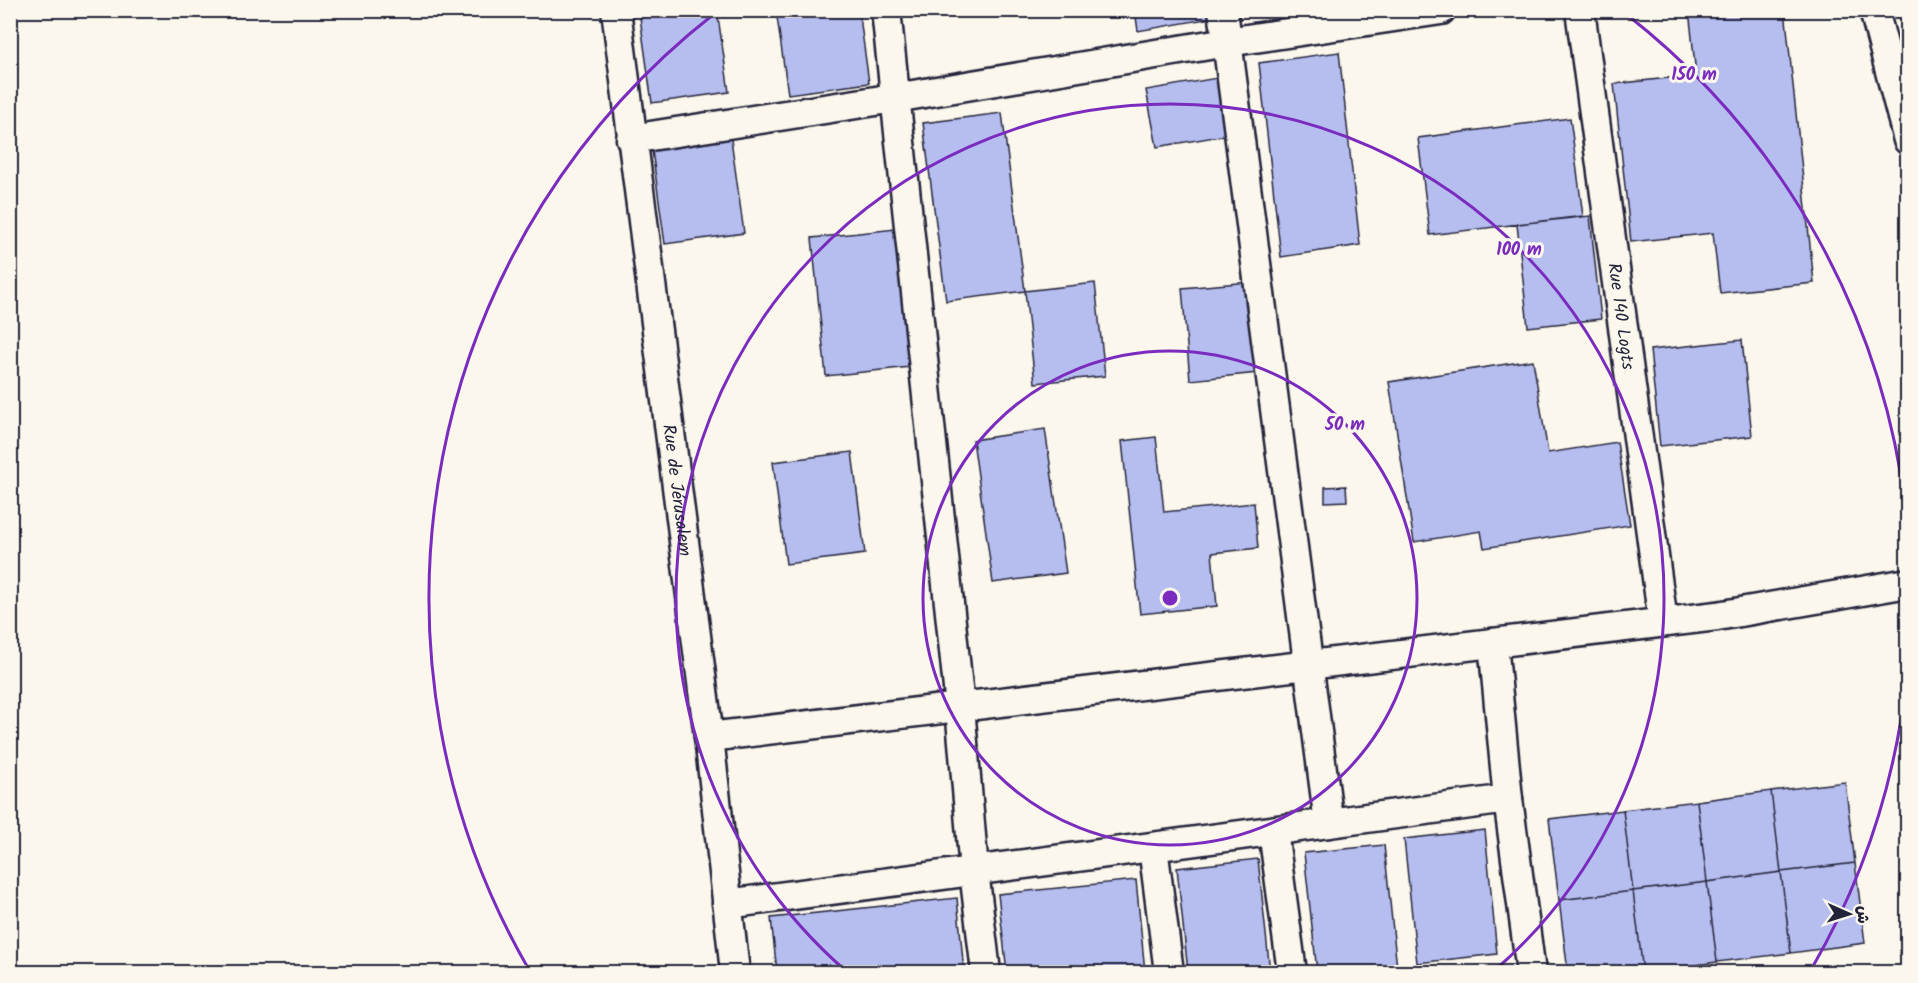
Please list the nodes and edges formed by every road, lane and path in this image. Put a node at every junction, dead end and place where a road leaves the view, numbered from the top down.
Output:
1 (616, 10) edge
2 (886, 10) edge
3 (1223, 10) edge
4 (1441, 10) edge
5 (1580, 10) edge
6 (1874, 10) edge
7 (1227, 42) junction
8 (895, 98) junction
9 (631, 139) junction
10 (1908, 140) edge
11 (1908, 584) edge
12 (1663, 622) junction
13 (1493, 643) junction
14 (1308, 665) junction
15 (960, 707) junction
16 (709, 737) junction
17 (1508, 800) junction
18 (1329, 824) junction
19 (1273, 831) junction
20 (1153, 847) junction
21 (974, 871) junction
22 (727, 904) junction
23 (735, 972) edge
24 (986, 972) edge
25 (1169, 972) edge
26 (1292, 972) edge
27 (1523, 972) edge

1 - 9 street, Rue de Jérusalem
2 - 8 street
3 - 7 street
4 - 7 street
5 - 12 street, Rue 140 Logts
6 - 10 street
7 - 8 street
7 - 14 street
8 - 9 street
8 - 15 street
9 - 16 street, Rue de Jérusalem
11 - 12 street
12 - 13 street
13 - 14 street
13 - 17 street
14 - 15 street
14 - 18 street
15 - 16 street
15 - 21 street
16 - 22 street, Rue de Jérusalem
17 - 18 street
17 - 27 street
18 - 19 street
19 - 20 street
19 - 26 street
20 - 21 street
20 - 25 street
21 - 22 street
21 - 24 street
22 - 23 street, Rue de Jérusalem

